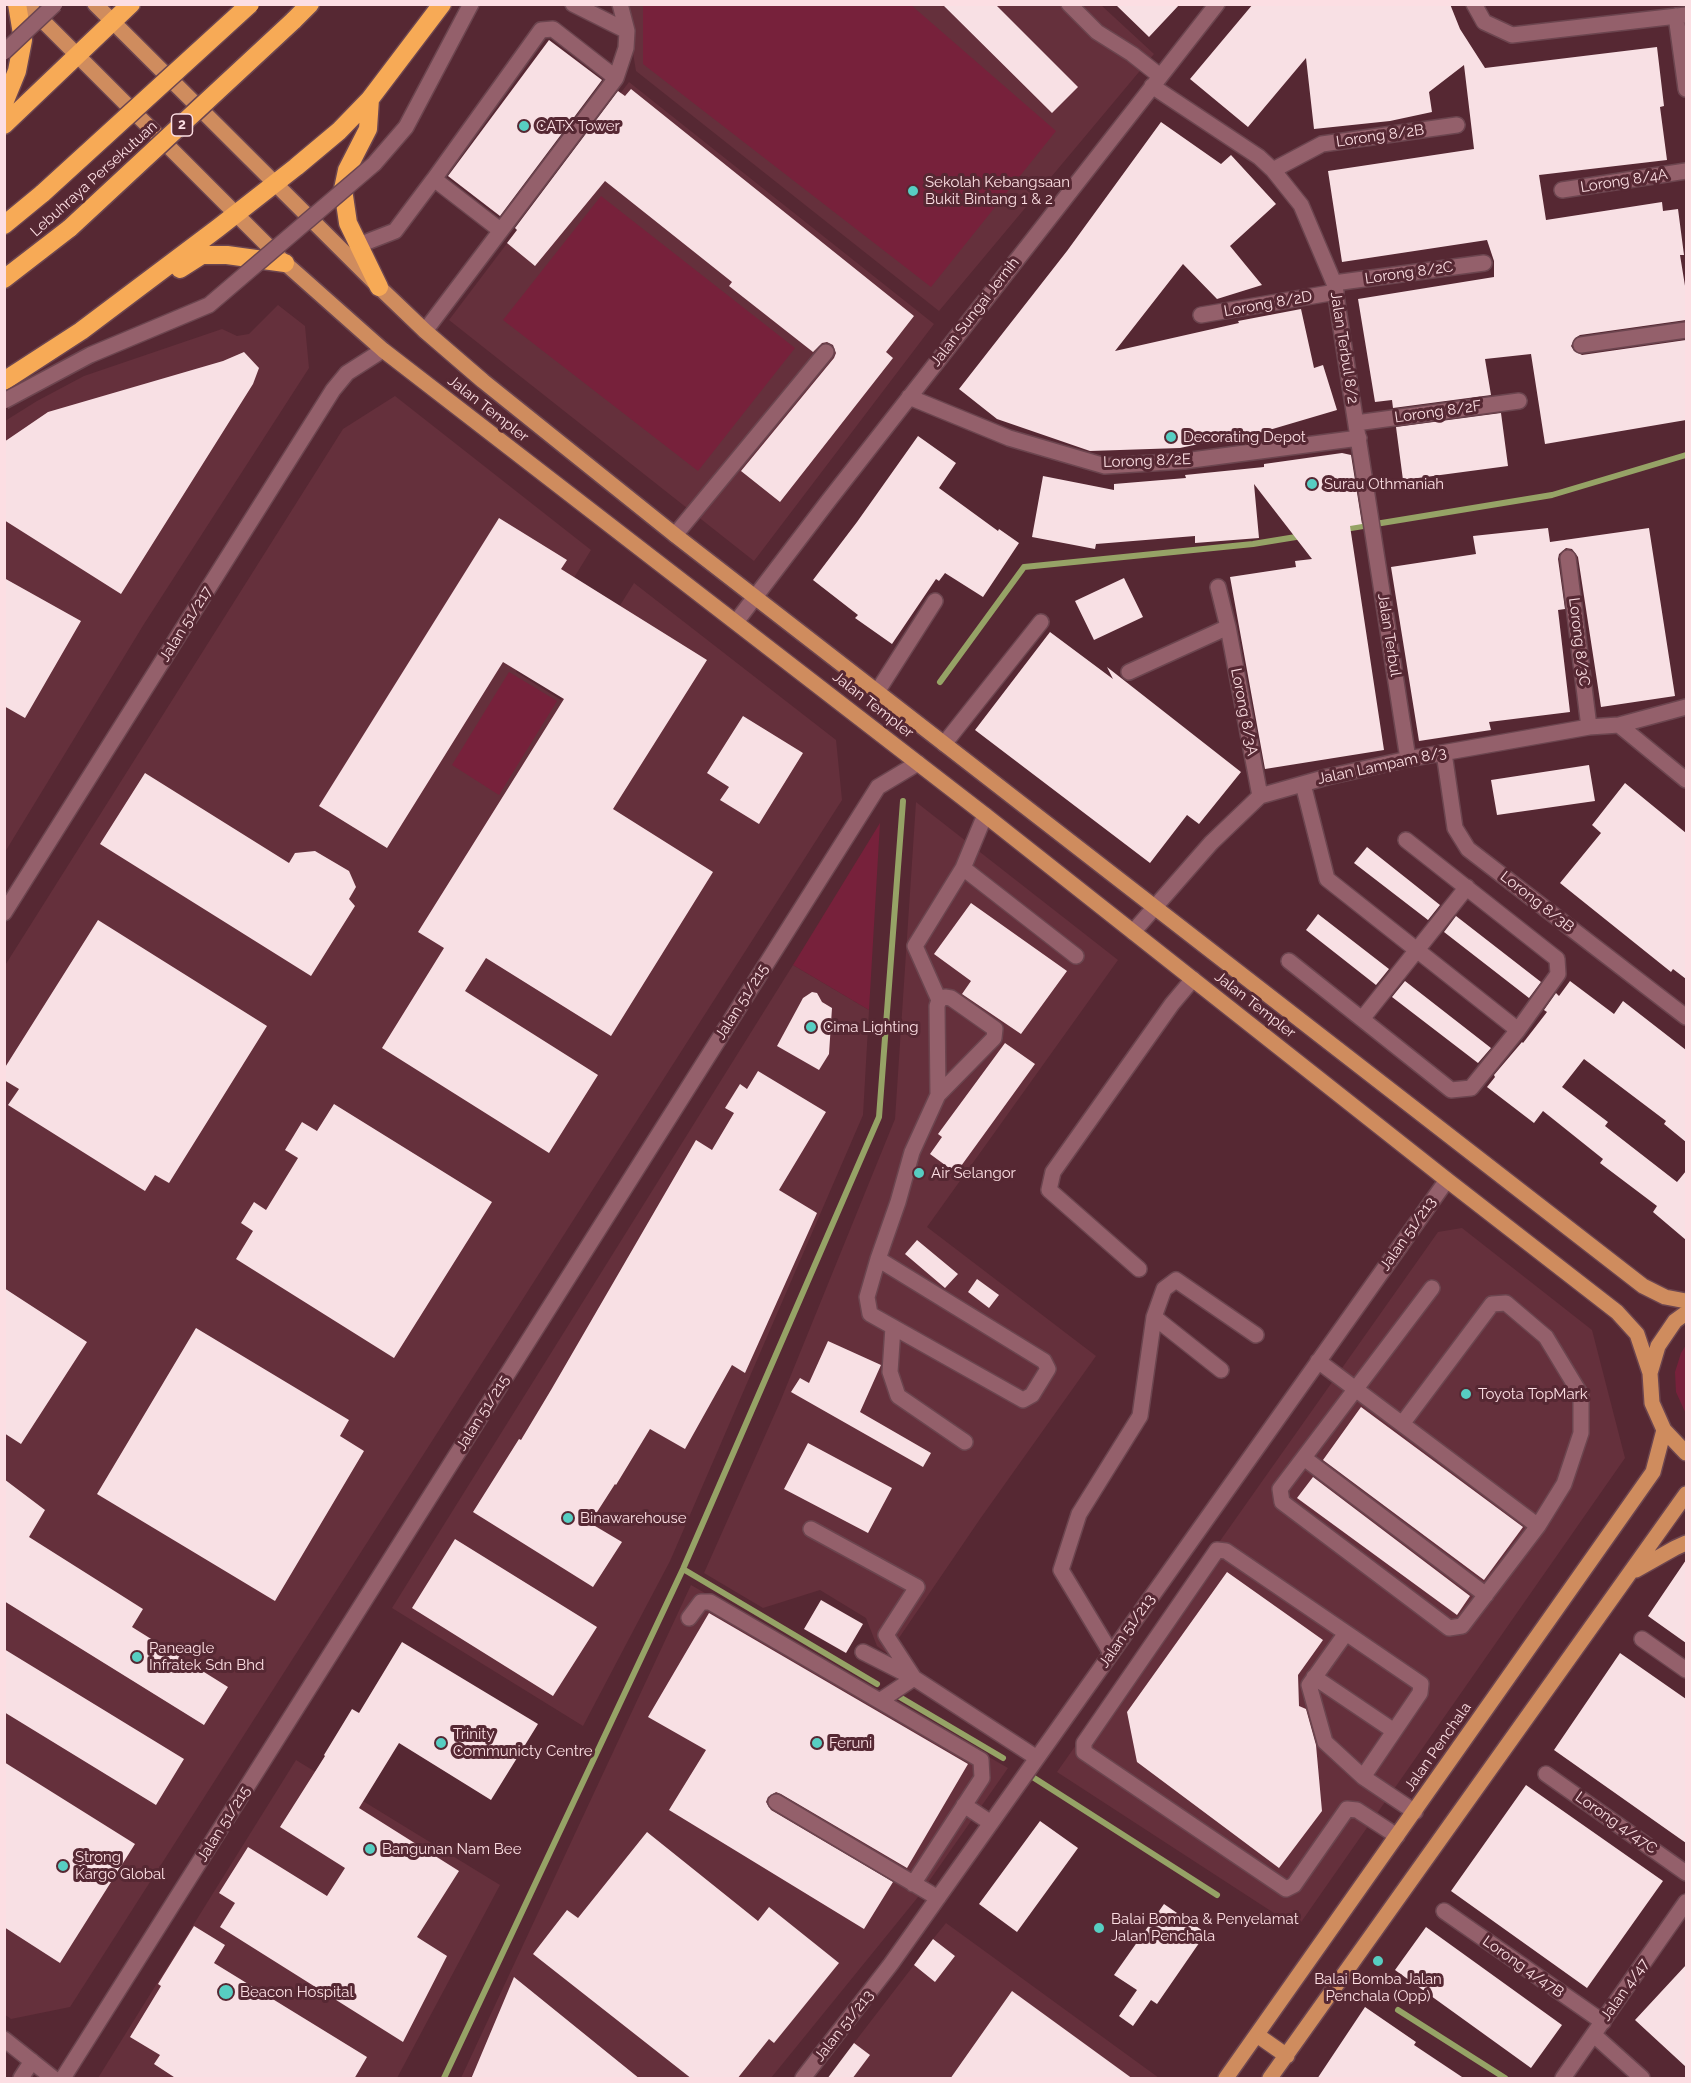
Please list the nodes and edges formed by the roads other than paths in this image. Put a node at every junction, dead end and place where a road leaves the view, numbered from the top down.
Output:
1 (17, 4) edge
2 (26, 4) edge
3 (55, 4) edge
4 (95, 4) edge
5 (131, 4) edge
6 (249, 4) edge
7 (310, 4) edge
8 (442, 4) edge
9 (471, 4) edge
10 (573, 4) edge
11 (620, 4) edge
12 (1069, 4) edge
13 (1217, 4) edge
14 (1474, 4) edge
15 (1681, 16) edge
16 (113, 22) junction
17 (627, 32) junction
18 (4, 52) edge
19 (77, 55) junction
20 (616, 78) junction
21 (1156, 81) junction
22 (1686, 89) edge
23 (370, 99) junction
24 (4, 103) edge
25 (4, 125) edge
26 (1457, 125) dead end
27 (1273, 170) junction
28 (1686, 171) edge
29 (434, 179) junction
30 (275, 183) junction
31 (1562, 190) dead end
32 (235, 214) junction
33 (4, 225) edge
34 (500, 230) junction
35 (359, 245) junction
36 (285, 263) junction
37 (1484, 263) dead end
38 (4, 279) edge
39 (379, 286) junction
40 (1335, 288) junction
41 (1201, 315) dead end
42 (1686, 330) edge
43 (81, 331) junction
44 (425, 331) junction
45 (1581, 345) dead end
46 (383, 350) junction
47 (826, 352) dead end
48 (4, 381) edge
49 (909, 397) junction
50 (4, 401) edge
51 (1519, 401) dead end
52 (1356, 423) junction
53 (1359, 438) junction
54 (1370, 510) joint
55 (675, 535) junction
56 (1568, 558) dead end
57 (1218, 586) dead end
58 (755, 597) junction
59 (935, 601) dead end
60 (736, 622) junction
61 (1041, 622) dead end
62 (1228, 627) junction
63 (1129, 672) dead end
64 (877, 692) junction
65 (1686, 707) edge
66 (1619, 725) junction
67 (1589, 727) junction
68 (944, 744) junction
69 (1444, 753) junction
70 (1408, 759) junction
71 (918, 763) junction
72 (1686, 780) edge
73 (1303, 784) junction
74 (1260, 796) junction
75 (985, 815) junction
76 (1406, 840) dead end
77 (963, 868) junction
78 (1467, 888) junction
79 (1154, 906) junction
80 (4, 913) edge
81 (1133, 932) junction
82 (1417, 950) junction
83 (1076, 956) dead end
84 (1289, 961) dead end
85 (1193, 979) junction
86 (939, 999) junction
87 (1686, 1017) edge
88 (1362, 1020) junction
89 (1518, 1030) junction
90 (938, 1095) junction
91 (1446, 1180) junction
92 (878, 1259) junction
93 (1139, 1269) dead end
94 (1432, 1287) dead end
95 (1686, 1301) edge
96 (1686, 1313) edge
97 (1154, 1317) junction
98 (893, 1326) junction
99 (1256, 1335) dead end
100 (1318, 1361) junction
101 (1221, 1370) dead end
102 (1650, 1372) junction
103 (1355, 1389) junction
104 (1402, 1424) junction
105 (1664, 1430) junction
106 (965, 1442) dead end
107 (1686, 1453) edge
108 (1304, 1458) junction
109 (1686, 1494) edge
110 (1538, 1526) junction
111 (812, 1529) dead end
112 (1686, 1544) edge
113 (1630, 1573) junction
114 (1486, 1595) junction
115 (689, 1618) dead end
116 (1346, 1633) junction
117 (1642, 1639) dead end
118 (863, 1652) dead end
119 (1111, 1653) junction
120 (1686, 1670) edge
121 (1314, 1677) junction
122 (914, 1678) junction
123 (881, 1700) junction
124 (1394, 1731) junction
125 (1037, 1758) junction
126 (1546, 1774) dead end
127 (1364, 1777) junction
128 (776, 1802) dead end
129 (964, 1805) junction
130 (1415, 1812) junction
131 (991, 1823) junction
132 (1397, 1836) junction
133 (1686, 1873) edge
134 (913, 1884) junction
135 (938, 1898) junction
136 (1686, 1902) edge
137 (1444, 1911) dead end
138 (1598, 2029) junction
139 (1257, 2035) junction
140 (4, 2039) edge
141 (1287, 2056) junction
142 (32, 2061) junction
143 (21, 2079) edge
144 (53, 2079) edge
145 (63, 2079) edge
146 (803, 2079) edge
147 (1226, 2079) edge
148 (1270, 2079) edge
149 (1563, 2079) edge
150 (1642, 2079) edge

1 - 24 highway
2 - 19 main road, Jalan Templer
3 - 18 street, bridge
4 - 16 main road, Jalan Templer
5 - 16 highway
6 - 33 highway, Lebuhraya Persekutuan, bridge
7 - 38 highway, Lebuhraya Persekutuan / 2, bridge
8 - 23 highway
9 - 50 street, bridge
10 - 17 street
11 - 17 street
12 - 21 street, Jalan Terbul 8/2
13 - 21 street, Jalan Sungai Jernih
14 - 15 street
15 - 22 street
16 - 19 highway
16 - 30 main road, Jalan Templer
17 - 20 street
19 - 25 highway
19 - 32 main road, Jalan Templer
20 - 29 street
20 - 34 street
21 - 27 street, Jalan Terbul 8/2
21 - 49 street, Jalan Sungai Jernih
23 - 30 highway
23 - 35 highway
26 - 27 street, Lorong 8/2B
27 - 40 street, Jalan Terbul 8/2
28 - 31 street, Lorong 8/4A
29 - 34 street
29 - 35 street
30 - 32 highway
30 - 39 main road, Jalan Templer
32 - 36 main road, Jalan Templer
32 - 43 highway
34 - 44 street
35 - 39 highway
36 - 43 highway
36 - 46 main road, Jalan Templer
37 - 40 street, Lorong 8/2C
39 - 44 main road, Jalan Templer
40 - 41 street, Lorong 8/2D
40 - 52 street, Jalan Terbul 8/2
42 - 45 street
43 - 48 highway
44 - 55 main road, Jalan Templer
46 - 60 main road, Jalan Templer
46 - 80 street, Jalan 51/217
47 - 55 street
49 - 53 street, Lorong 8/2E
49 - 58 street, Jalan Sungai Jernih
51 - 52 street, Lorong 8/2F
52 - 53 street, Jalan Terbul 8/2
53 - 54 street, Jalan Terbul 8/2
54 - 70 street, Jalan Terbul
55 - 58 main road, Jalan Templer
56 - 67 street, Lorong 8/3C
57 - 62 street, Lorong 8/3A
58 - 60 street, Jalan Sungai Jernih
58 - 64 main road, Jalan Templer
59 - 64 street
60 - 71 main road, Jalan Templer
61 - 68 street
62 - 63 street
62 - 74 street, Lorong 8/3A
64 - 68 main road, Jalan Templer
65 - 66 street, Jalan Lampam 8/3
66 - 67 street, Jalan Lampam 8/3
66 - 72 street
67 - 69 street, Jalan Lampam 8/3
68 - 79 main road, Jalan Templer
69 - 70 street, Jalan Lampam 8/3
69 - 87 street, Lorong 8/3B
70 - 73 street, Jalan Lampam 8/3
71 - 75 main road, Jalan Templer
71 - 145 street, Jalan 51/215
73 - 74 street, Jalan Lampam 8/3
73 - 82 street
74 - 79 street, Jalan Lampam 8/3
75 - 77 street
75 - 81 main road, Jalan Templer
76 - 78 street
77 - 83 street
77 - 86 street
78 - 82 street
78 - 89 street
79 - 81 street, Jalan Lampam 8/3
79 - 95 main road, Jalan Templer
81 - 85 main road, Jalan Templer
82 - 88 street
82 - 89 street
84 - 88 street
85 - 91 main road, Jalan Templer
85 - 93 street
86 - 90 street
86 - 90 street
88 - 89 street
90 - 92 street
91 - 100 street, Jalan 51/213
91 - 102 main road, Jalan Templer
92 - 98 street
92 - 98 street
94 - 103 street
96 - 102 main road
97 - 99 street
97 - 101 street
97 - 119 street
98 - 106 street
100 - 103 street
100 - 119 street, Jalan 51/213
102 - 105 main road
103 - 104 street
103 - 108 street
104 - 110 street
104 - 110 street
105 - 107 main road
105 - 130 main road, Jalan Penchala
108 - 114 street
108 - 114 street
109 - 113 main road
110 - 114 street
111 - 122 street
112 - 113 main road
113 - 141 main road
115 - 123 street
116 - 121 street
116 - 124 street
116 - 132 street
117 - 120 street
118 - 122 street
119 - 125 street, Jalan 51/213
121 - 124 street
121 - 127 street
122 - 123 street
122 - 125 street
123 - 129 street
124 - 127 street
125 - 131 street, Jalan 51/213
126 - 133 street, Lorong 4/47C
127 - 130 street
128 - 134 street
129 - 131 street
129 - 134 street
130 - 132 main road, Jalan Penchala
131 - 135 street, Jalan 51/213
132 - 139 main road, Jalan Penchala
134 - 135 street
135 - 146 street, Jalan 51/213
136 - 138 street, Jalan 4/47
137 - 138 street, Lorong 4/47B
138 - 149 street, Jalan 4/47
138 - 150 street, Lorong 4/47B
139 - 141 main road
139 - 147 main road, Jalan Penchala
140 - 142 street
141 - 148 main road
142 - 143 street
142 - 144 street

